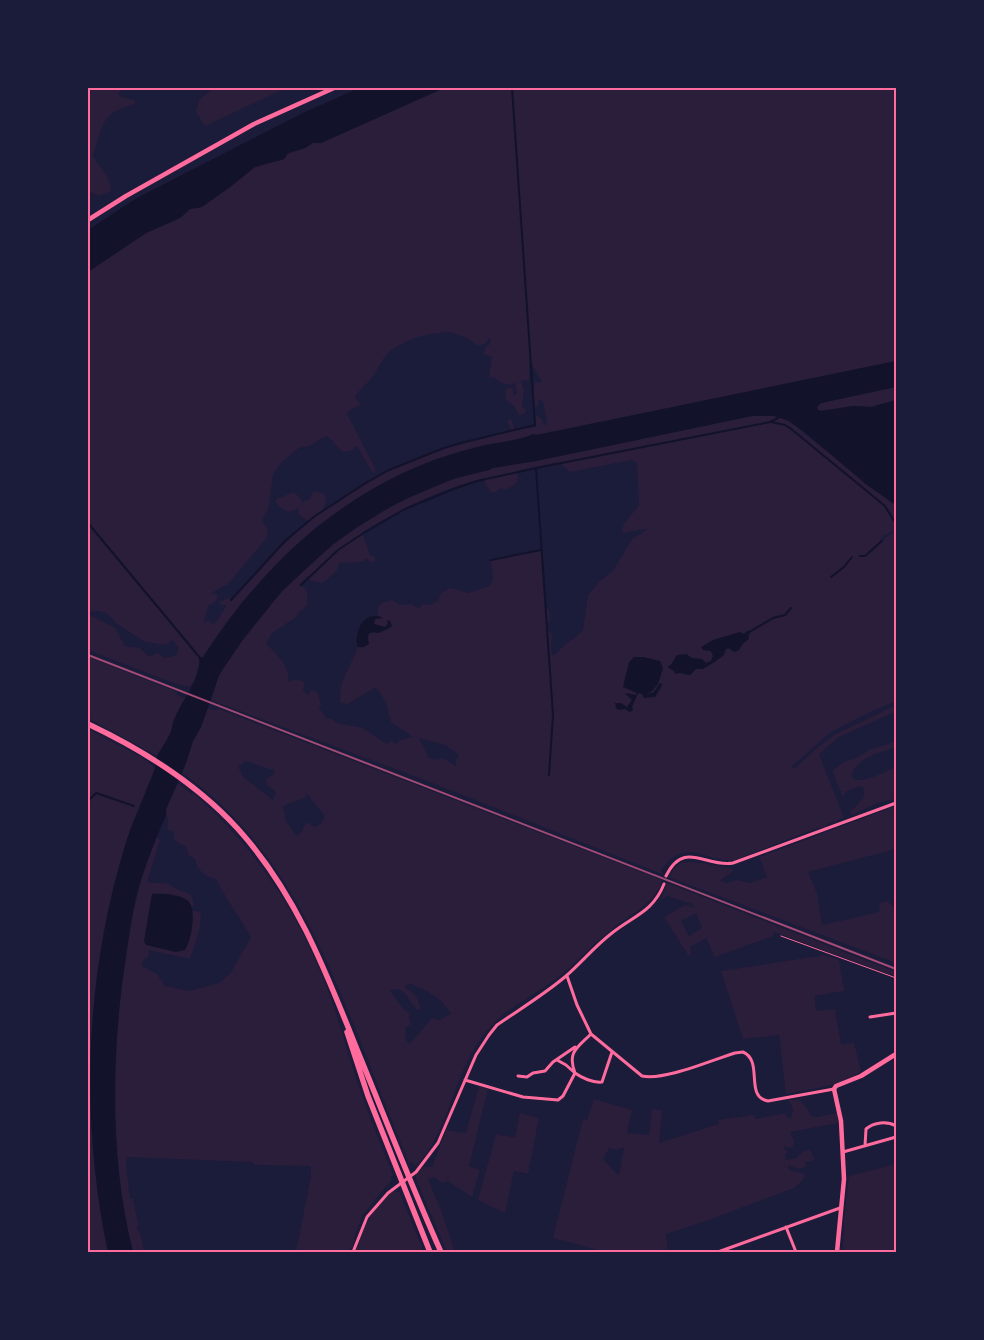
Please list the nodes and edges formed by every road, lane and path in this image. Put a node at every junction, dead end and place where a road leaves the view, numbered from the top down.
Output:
1 (334, 88) edge
2 (88, 220) edge
3 (88, 724) edge
4 (896, 803) edge
5 (666, 876) dead end
6 (664, 884) dead end
7 (782, 936) dead end
8 (567, 976) junction
9 (896, 978) edge
10 (330, 980) junction
11 (896, 1013) edge
12 (870, 1017) dead end
13 (591, 1034) junction
14 (578, 1046) junction
15 (612, 1052) junction
16 (896, 1054) edge
17 (557, 1060) junction
18 (575, 1073) junction
19 (518, 1076) dead end
20 (465, 1080) junction
21 (834, 1089) junction
22 (896, 1126) edge
23 (896, 1137) edge
24 (865, 1146) junction
25 (843, 1152) junction
26 (840, 1208) junction
27 (786, 1227) junction
28 (354, 1252) edge
29 (430, 1252) edge
30 (441, 1252) edge
31 (718, 1252) edge
32 (796, 1252) edge
33 (837, 1252) edge

1 - 2 street
3 - 10 highway
4 - 5 street
6 - 8 street
7 - 9 path
8 - 13 street
8 - 20 street
10 - 29 highway
10 - 30 highway
11 - 12 street
13 - 14 street
13 - 15 street
14 - 17 street
14 - 18 street
15 - 18 street
15 - 21 street
16 - 21 street
17 - 18 street
17 - 19 street
18 - 20 street
20 - 28 street
21 - 25 street
22 - 24 street
23 - 24 street
24 - 25 street
25 - 26 street
26 - 27 street
26 - 33 street
27 - 31 street
27 - 32 street

